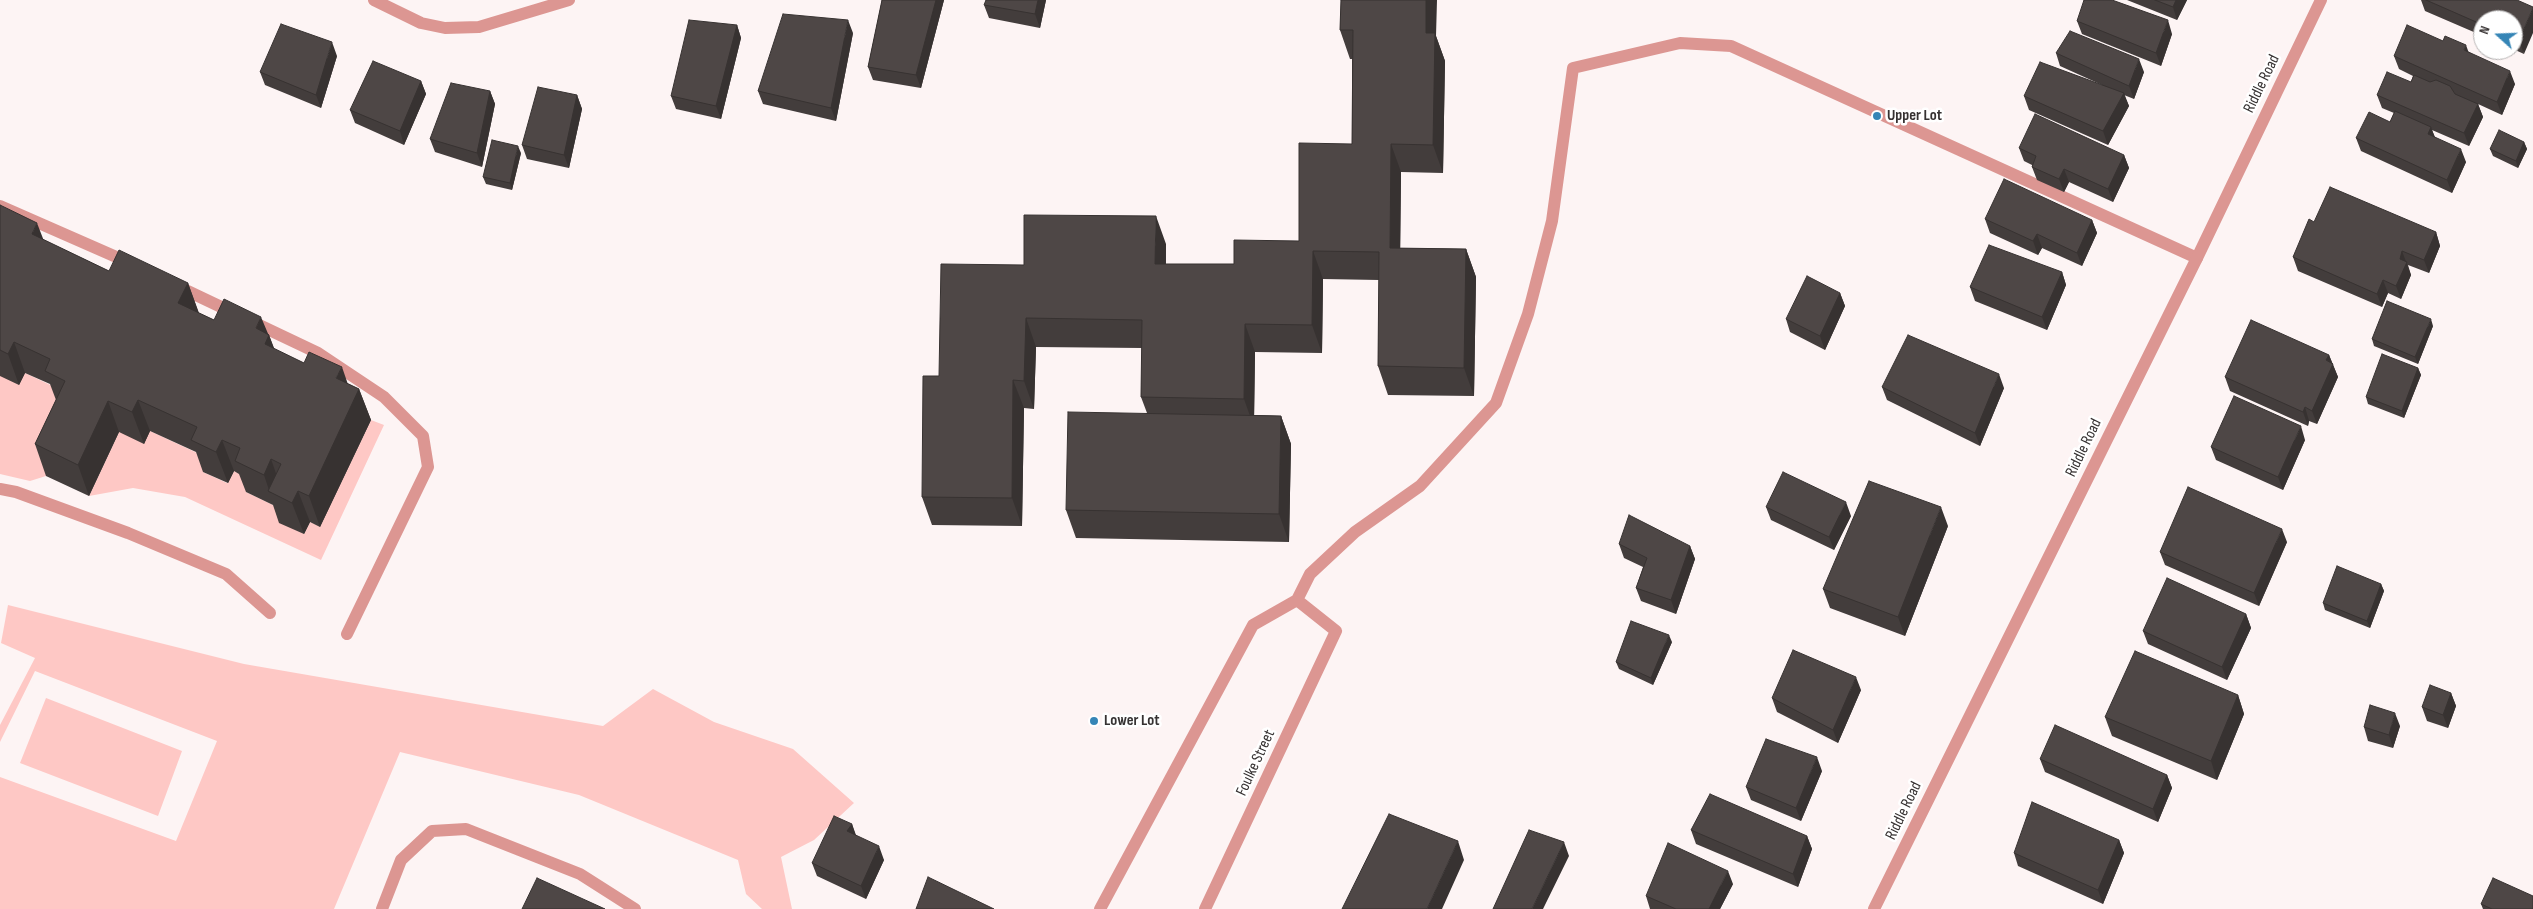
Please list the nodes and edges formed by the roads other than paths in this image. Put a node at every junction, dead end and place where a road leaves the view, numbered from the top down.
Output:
1 (374, 0) edge
2 (569, 0) edge
3 (2321, 0) edge
4 (0, 206) edge
5 (2197, 258) junction
6 (143, 269) edge
7 (170, 282) edge
8 (0, 489) edge
9 (1297, 600) junction
10 (270, 613) dead end
11 (347, 634) dead end
12 (382, 909) edge
13 (635, 909) edge
14 (1100, 909) edge
15 (1205, 909) edge
16 (1874, 909) edge

1 - 2 street
3 - 5 street, Riddle Road
4 - 6 street
5 - 9 street
5 - 16 street, Riddle Road
7 - 11 street
8 - 10 street
9 - 14 street
9 - 15 street, Foulke Street
12 - 13 street

